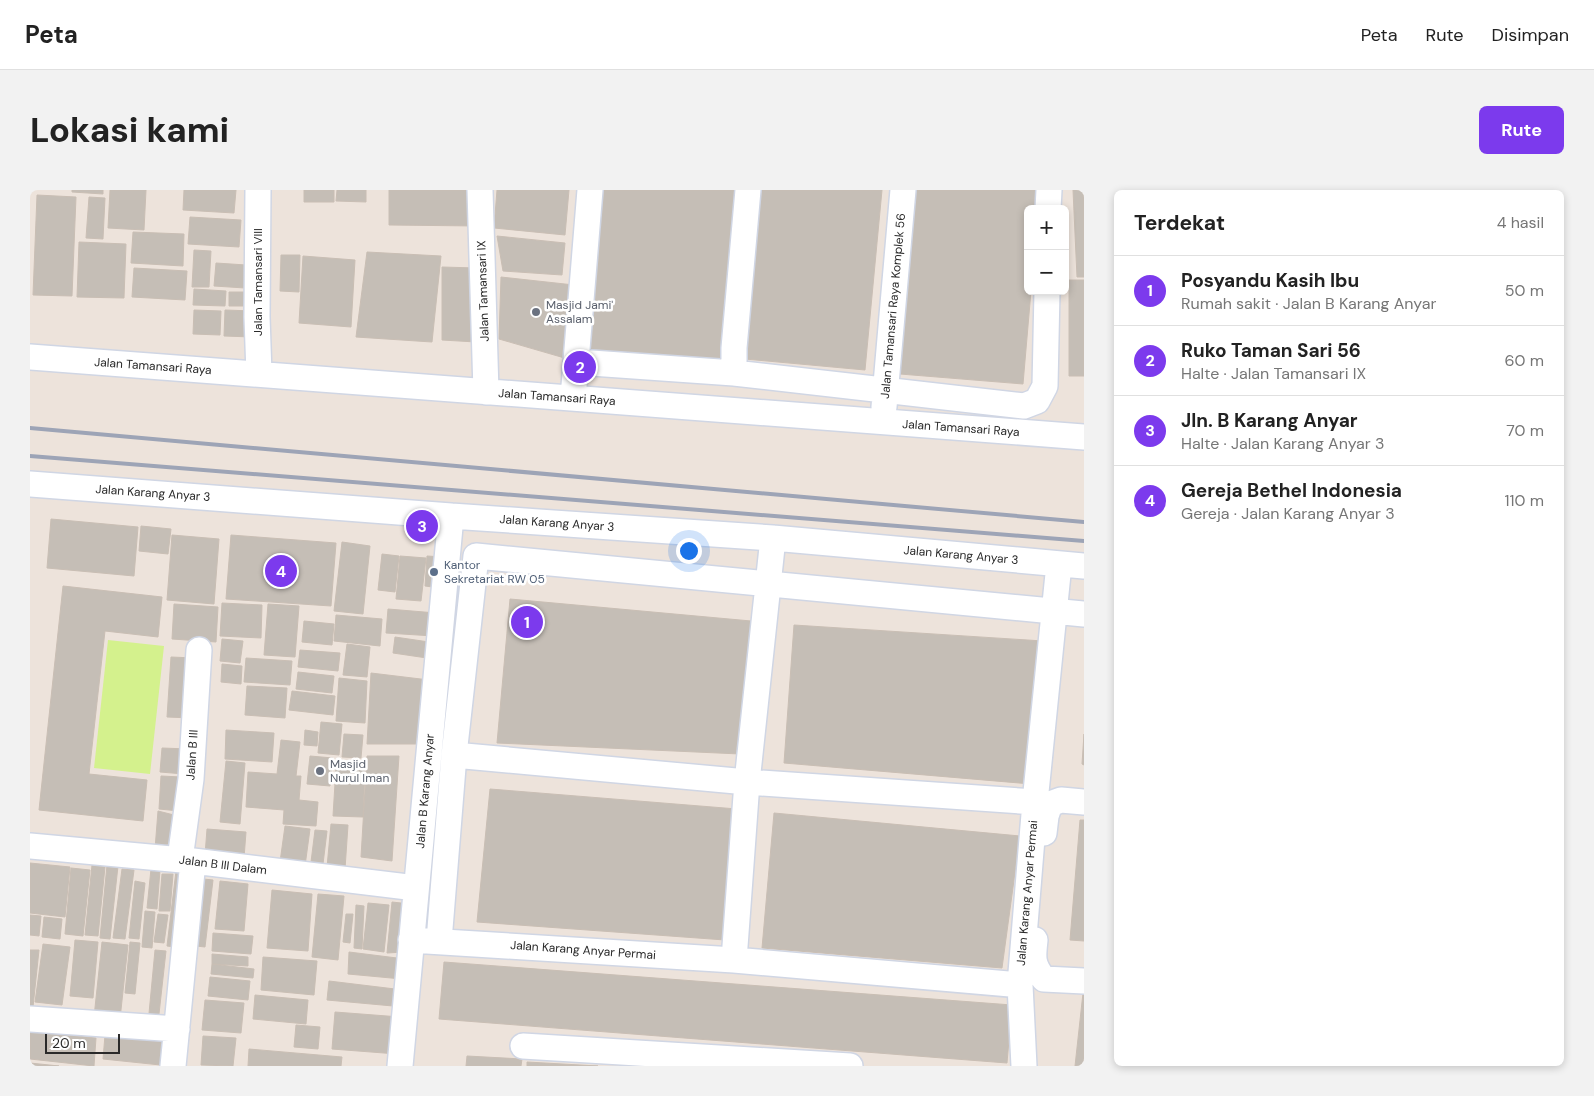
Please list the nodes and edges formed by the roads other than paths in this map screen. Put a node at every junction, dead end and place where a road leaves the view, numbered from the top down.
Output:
1 (258, 190) edge
2 (480, 190) edge
3 (590, 190) edge
4 (748, 190) edge
5 (903, 190) edge
6 (1048, 190) edge
7 (1048, 205) edge
8 (1047, 295) edge
9 (30, 357) edge
10 (577, 362) junction
11 (734, 373) junction
12 (259, 374) junction
13 (886, 390) junction
14 (486, 392) junction
15 (573, 398) junction
16 (882, 422) junction
17 (1084, 437) edge
18 (30, 484) edge
19 (451, 516) junction
20 (773, 538) junction
21 (1059, 564) junction
22 (1084, 566) edge
23 (768, 583) junction
24 (1055, 613) junction
25 (1084, 614) edge
26 (199, 650) dead end
27 (454, 755) junction
28 (747, 782) junction
29 (1035, 802) junction
30 (1084, 802) edge
31 (30, 846) edge
32 (186, 860) junction
33 (416, 888) junction
34 (427, 941) junction
35 (734, 960) junction
36 (1084, 981) edge
37 (1020, 985) junction
38 (30, 1019) edge
39 (177, 1030) junction
40 (523, 1046) dead end
41 (173, 1066) edge
42 (400, 1066) edge
43 (850, 1066) edge
44 (1024, 1066) edge

1 - 12 street, Jalan Tamansari VIII
2 - 14 street, Jalan Tamansari IX
3 - 10 street
4 - 11 street
5 - 13 street, Jalan Tamansari Raya Komplek 56
6 - 7 street
8 - 13 street
9 - 12 street, Jalan Tamansari Raya
10 - 11 street
10 - 15 street
11 - 13 street
12 - 14 street, Jalan Tamansari Raya
13 - 16 street, Jalan Tamansari Raya Komplek 56
14 - 15 street, Jalan Tamansari Raya
15 - 16 street, Jalan Tamansari Raya
16 - 17 street, Jalan Tamansari Raya
18 - 19 street, Jalan Karang Anyar 3
19 - 20 street, Jalan Karang Anyar 3
19 - 33 street, Jalan B Karang Anyar
20 - 21 street, Jalan Karang Anyar 3
20 - 23 street
21 - 22 street, Jalan Karang Anyar 3
21 - 24 street
23 - 24 street
23 - 27 street
23 - 28 street
24 - 25 street
24 - 29 street
26 - 32 street, Jalan B III
27 - 28 street, Jalan Karang Anyar Permai
27 - 34 street
28 - 29 street, Jalan Karang Anyar Permai
28 - 35 street
29 - 37 street, Jalan Karang Anyar Permai
30 - 36 street
31 - 32 street, Jalan B III Dalam
32 - 33 street, Jalan B III Dalam
32 - 39 street, Jalan B III
33 - 34 street, Jalan B Karang Anyar
34 - 35 street, Jalan Karang Anyar Permai
34 - 42 street, Jalan B Karang Anyar
35 - 37 street, Jalan Karang Anyar Permai
37 - 44 street
38 - 39 street
39 - 41 street, Jalan B III
40 - 43 street

